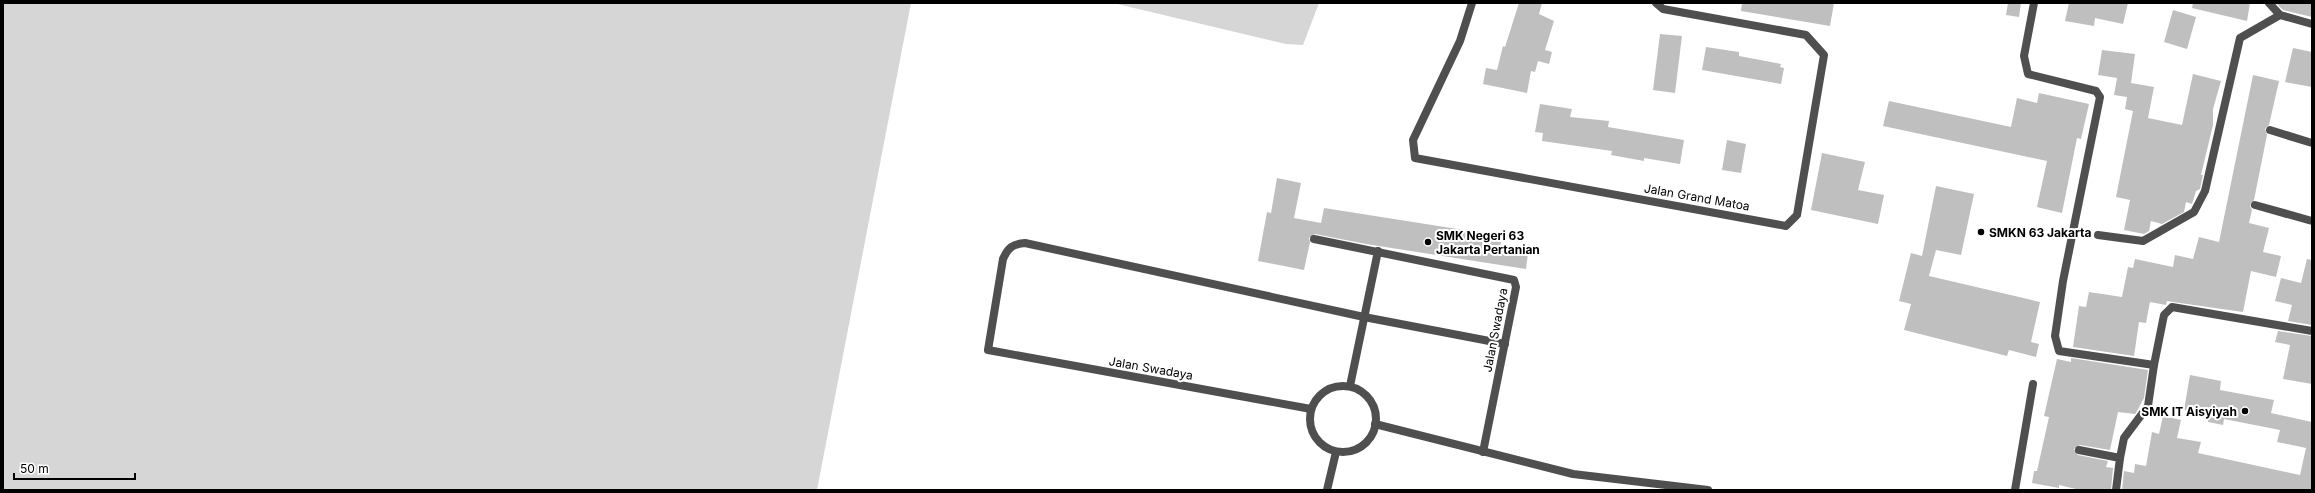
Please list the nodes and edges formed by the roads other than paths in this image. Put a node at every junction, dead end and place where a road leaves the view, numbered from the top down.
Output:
1 (1472, 3) edge
2 (1656, 3) edge
3 (2034, 3) edge
4 (2269, 3) edge
5 (2280, 15) junction
6 (2312, 24) edge
7 (2270, 130) dead end
8 (2312, 143) edge
9 (2255, 205) dead end
10 (2312, 221) edge
11 (2098, 234) dead end
12 (1314, 239) dead end
13 (1378, 251) junction
14 (1364, 317) junction
15 (2312, 331) edge
16 (1505, 344) junction
17 (2154, 365) junction
18 (2033, 384) dead end
19 (1350, 386) junction
20 (1310, 409) junction
21 (1375, 424) junction
22 (2079, 450) dead end
23 (1336, 452) junction
24 (1483, 452) junction
25 (2120, 458) junction
26 (1327, 490) edge
27 (1708, 490) edge
28 (2014, 490) edge
29 (2116, 490) edge

1 - 2 street, Jalan Grand Matoa
3 - 17 street
4 - 5 street
5 - 6 street
5 - 11 street
7 - 8 street
9 - 10 street
12 - 13 street, Jalan Swadaya
13 - 14 street
13 - 16 street, Jalan Swadaya
14 - 16 street
14 - 19 street
14 - 20 street, Jalan Swadaya
15 - 17 street
16 - 24 street, Jalan Swadaya
17 - 25 street
18 - 28 street
19 - 20 street
19 - 21 street
20 - 23 street
21 - 23 street
21 - 24 street
22 - 25 street
23 - 26 street
24 - 27 street
25 - 29 street

